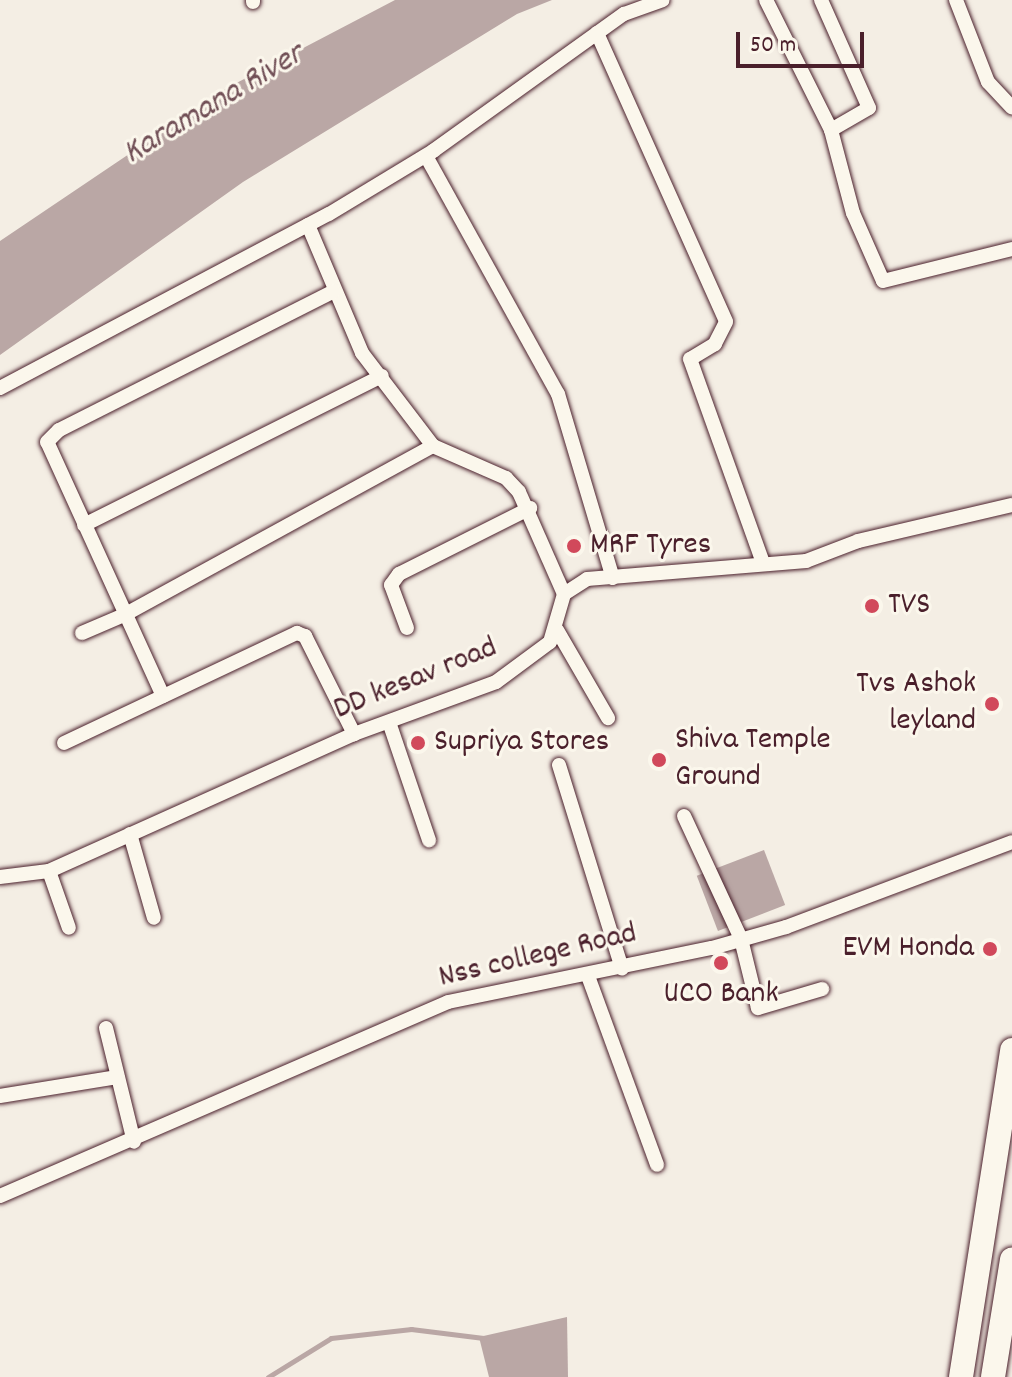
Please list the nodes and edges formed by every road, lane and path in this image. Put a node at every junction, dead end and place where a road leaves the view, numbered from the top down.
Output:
1 (663, 0) edge
2 (766, 0) edge
3 (821, 0) edge
4 (956, 0) edge
5 (597, 33) junction
6 (1012, 108) edge
7 (831, 130) junction
8 (426, 156) junction
9 (308, 225) junction
10 (1012, 249) edge
11 (334, 291) junction
12 (382, 376) junction
13 (0, 388) edge
14 (433, 446) junction
15 (1012, 505) edge
16 (530, 508) junction
17 (84, 525) junction
18 (763, 563) junction
19 (613, 578) junction
20 (564, 594) junction
21 (124, 615) junction
22 (407, 628) dead end
23 (557, 630) junction
24 (82, 633) dead end
25 (163, 696) junction
26 (608, 718) dead end
27 (389, 722) junction
28 (354, 734) junction
29 (64, 743) dead end
30 (559, 765) dead end
31 (684, 816) dead end
32 (130, 834) junction
33 (429, 840) dead end
34 (1012, 842) edge
35 (49, 871) junction
36 (0, 877) edge
37 (154, 918) dead end
38 (69, 928) dead end
39 (741, 939) junction
40 (622, 968) junction
41 (588, 976) junction
42 (822, 989) dead end
43 (106, 1028) dead end
44 (1012, 1050) edge
45 (117, 1077) junction
46 (0, 1096) edge
47 (134, 1142) junction
48 (657, 1165) dead end
49 (0, 1196) edge
50 (1012, 1260) edge
51 (961, 1377) edge
52 (993, 1377) edge

1 - 5 street
2 - 7 street
3 - 7 street
4 - 6 street
5 - 8 street
5 - 18 street
7 - 10 street
8 - 9 street
8 - 19 street
9 - 11 street
9 - 13 street
11 - 12 street
11 - 17 street
12 - 14 street
12 - 17 street
14 - 16 street
14 - 21 street
15 - 18 street
16 - 20 street
16 - 22 street
17 - 21 street
18 - 19 street
19 - 20 street
20 - 23 street
21 - 24 street
21 - 25 street
23 - 26 street
23 - 27 street, DD kesav road
25 - 28 street
25 - 29 street
27 - 28 street, DD kesav road
27 - 33 street
28 - 32 street, DD kesav road
30 - 40 street
31 - 39 street
32 - 35 street, DD kesav road
32 - 37 street
34 - 39 street, Nss college Road
35 - 36 street, DD kesav road
35 - 38 street
39 - 40 street, Nss college Road
39 - 42 street
40 - 41 street, Nss college Road
41 - 47 street, Nss college Road
41 - 48 street
43 - 45 street
44 - 51 main road
45 - 46 street
45 - 47 street
47 - 49 street, Nss college Road
50 - 52 main road

